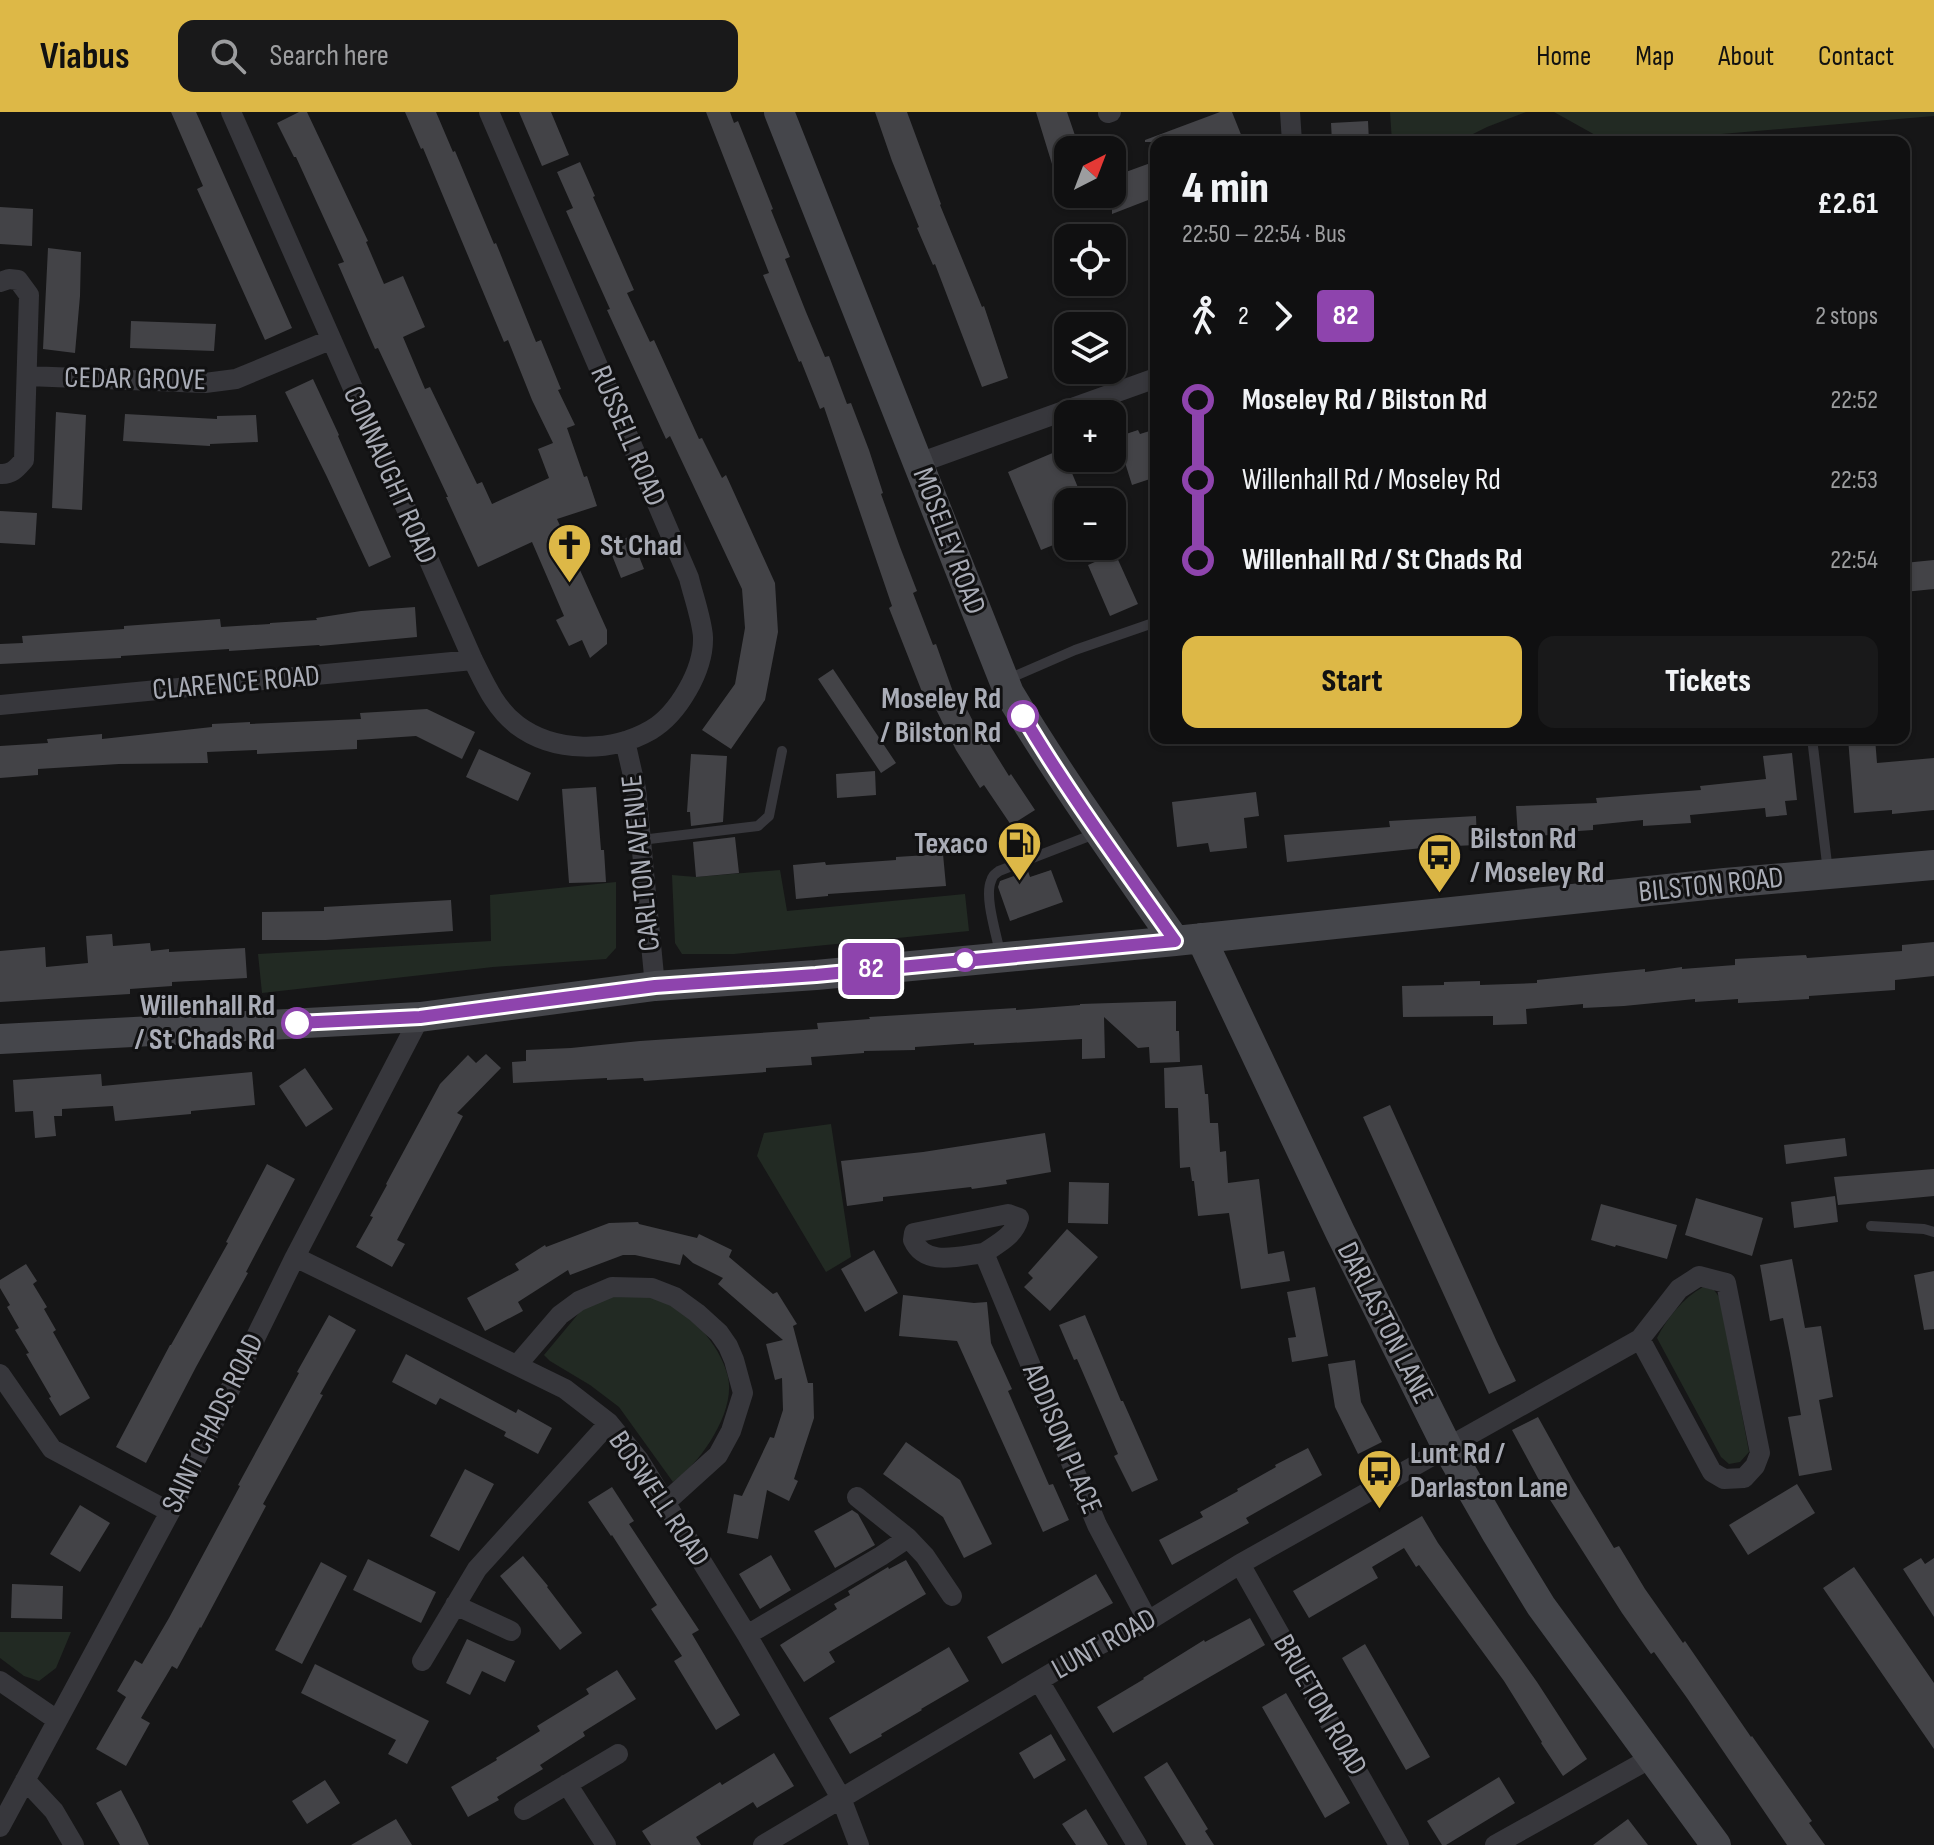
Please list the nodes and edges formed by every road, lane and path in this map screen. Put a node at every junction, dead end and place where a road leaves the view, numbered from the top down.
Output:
1 (231, 112) edge
2 (489, 112) edge
3 (779, 112) edge
4 (1290, 112) edge
5 (1292, 136) edge
6 (0, 282) edge
7 (330, 340) junction
8 (27, 376) junction
9 (1150, 380) edge
10 (919, 463) junction
11 (0, 474) edge
12 (1150, 624) edge
13 (473, 660) junction
14 (1004, 681) junction
15 (0, 705) edge
16 (625, 741) junction
17 (1813, 744) edge
18 (782, 751) dead end
19 (1099, 832) junction
20 (641, 840) junction
21 (1934, 865) edge
22 (1828, 874) junction
23 (1188, 939) junction
24 (1001, 957) junction
25 (655, 986) junction
26 (420, 1017) junction
27 (0, 1039) edge
28 (1871, 1226) dead end
29 (1934, 1232) edge
30 (984, 1253) dead end
31 (295, 1257) junction
32 (1640, 1339) junction
33 (517, 1365) junction
34 (0, 1374) edge
35 (609, 1423) junction
36 (1447, 1447) junction
37 (857, 1497) dead end
38 (665, 1503) junction
39 (170, 1512) junction
40 (908, 1538) junction
41 (1240, 1564) junction
42 (952, 1596) dead end
43 (455, 1605) junction
44 (1148, 1621) junction
45 (511, 1631) dead end
46 (747, 1635) junction
47 (422, 1661) dead end
48 (0, 1681) edge
49 (1039, 1681) junction
50 (57, 1720) junction
51 (618, 1754) dead end
52 (1653, 1757) junction
53 (25, 1780) junction
54 (567, 1784) junction
55 (841, 1798) junction
56 (524, 1810) dead end
57 (0, 1827) edge
58 (74, 1845) edge
59 (606, 1845) edge
60 (763, 1845) edge
61 (859, 1845) edge
62 (1137, 1845) edge
63 (1399, 1845) edge
64 (1495, 1845) edge
65 (1716, 1845) edge

1 - 7 street, CONNAUGHT ROAD
2 - 16 street, RUSSELL ROAD
3 - 10 street, MOSELEY ROAD
4 - 5 street
6 - 8 street, CEDAR GROVE
7 - 8 street, CEDAR GROVE
7 - 13 street, CONNAUGHT ROAD
8 - 11 street, CEDAR GROVE
9 - 10 street
10 - 14 street, MOSELEY ROAD
12 - 14 lane
13 - 15 street, CLARENCE ROAD
13 - 16 street, CONNAUGHT ROAD
14 - 19 street, MOSELEY ROAD
16 - 20 street, CARLTON AVENUE
17 - 22 lane
18 - 20 lane
19 - 23 street, MOSELEY ROAD
19 - 24 lane
20 - 25 street, CARLTON AVENUE
21 - 22 street, BILSTON ROAD
22 - 23 street, BILSTON ROAD
23 - 24 street, BILSTON ROAD
23 - 36 street, DARLASTON LANE
24 - 25 street, BILSTON ROAD
25 - 26 street, BILSTON ROAD
26 - 27 street, BILSTON ROAD
26 - 31 street, SAINT CHADS ROAD
28 - 29 lane
30 - 44 street, ADDISON PLACE
31 - 33 street, BOSWELL ROAD
31 - 39 street, SAINT CHADS ROAD
32 - 32 street
32 - 36 street, LUNT ROAD
33 - 35 street, BOSWELL ROAD
33 - 38 street
34 - 39 street
35 - 38 street, BOSWELL ROAD
35 - 43 street
36 - 41 street, LUNT ROAD
36 - 52 street, DARLASTON LANE
37 - 40 street
38 - 46 street, BOSWELL ROAD
39 - 50 street, SAINT CHADS ROAD
40 - 42 street
40 - 46 street
41 - 44 street, LUNT ROAD
41 - 63 street, BRUETON ROAD
43 - 45 street
43 - 47 street
44 - 49 street, LUNT ROAD
46 - 55 street, BOSWELL ROAD
48 - 50 street
49 - 55 street, LUNT ROAD
49 - 62 street
50 - 53 street, SAINT CHADS ROAD
51 - 54 street
52 - 64 street
52 - 65 street, DARLASTON LANE
53 - 57 street, SAINT CHADS ROAD
53 - 58 street
54 - 56 street
54 - 59 street
55 - 60 street, LUNT ROAD
55 - 61 street, BOSWELL ROAD

